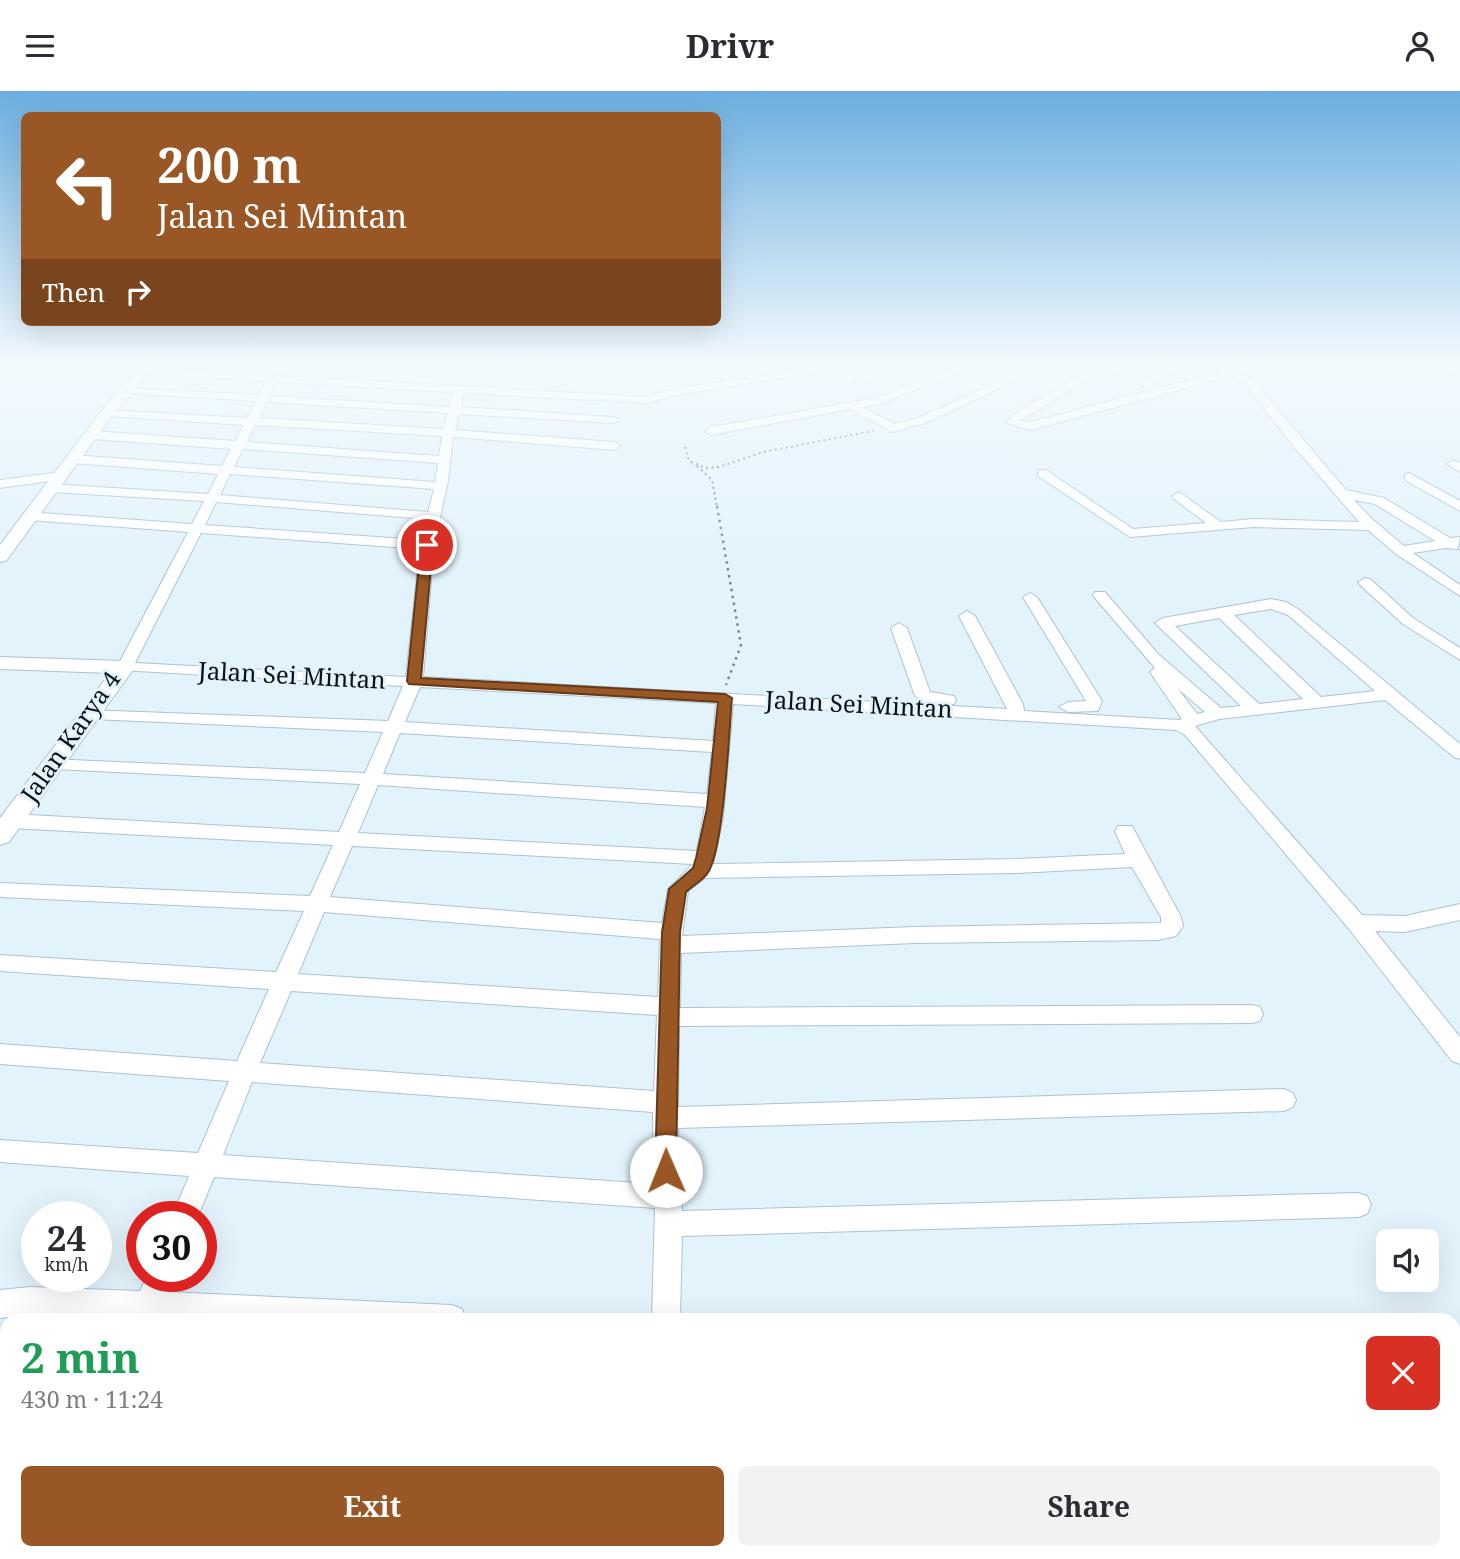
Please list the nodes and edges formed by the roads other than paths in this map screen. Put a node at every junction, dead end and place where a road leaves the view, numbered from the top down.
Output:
1 (94, 432) edge
2 (246, 432) edge
3 (423, 432) edge
4 (1288, 432) edge
5 (448, 433) junction
6 (92, 435) junction
7 (239, 444) junction
8 (615, 446) dead end
9 (72, 459) junction
10 (445, 460) junction
11 (226, 470) junction
12 (1042, 473) dead end
13 (1409, 477) dead end
14 (56, 482) junction
15 (0, 484) edge
16 (440, 487) junction
17 (1342, 493) junction
18 (1179, 496) dead end
19 (212, 498) junction
20 (1460, 507) edge
21 (28, 516) junction
22 (433, 516) junction
23 (1217, 526) junction
24 (1371, 526) junction
25 (196, 528) junction
26 (427, 545) junction
27 (1456, 545) edge
28 (1401, 551) junction
29 (0, 557) edge
30 (1365, 582) dead end
31 (1460, 592) edge
32 (1100, 595) dead end
33 (1030, 597) dead end
34 (1222, 612) junction
35 (967, 616) dead end
36 (1163, 623) junction
37 (899, 628) dead end
38 (1129, 629) junction
39 (1460, 655) edge
40 (1152, 657) junction
41 (0, 663) edge
42 (125, 667) junction
43 (414, 681) junction
44 (1389, 695) junction
45 (725, 698) junction
46 (1317, 703) junction
47 (1016, 709) junction
48 (1255, 710) junction
49 (92, 714) junction
50 (1217, 714) junction
51 (1186, 723) junction
52 (394, 727) junction
53 (720, 747) junction
54 (1460, 753) edge
55 (55, 763) junction
56 (371, 779) junction
57 (715, 801) junction
58 (6, 829) edge
59 (1125, 831) dead end
60 (344, 841) junction
61 (1138, 860) junction
62 (703, 865) junction
63 (0, 890) edge
64 (317, 904) junction
65 (1460, 912) edge
66 (1356, 923) junction
67 (671, 939) junction
68 (0, 963) edge
69 (284, 981) junction
70 (670, 1012) junction
71 (1252, 1014) dead end
72 (0, 1054) edge
73 (1460, 1054) edge
74 (245, 1070) junction
75 (1284, 1100) dead end
76 (666, 1110) junction
77 (0, 1151) edge
78 (206, 1166) junction
79 (666, 1197) junction
80 (191, 1201) edge
81 (1357, 1205) dead end
82 (669, 1224) junction
83 (154, 1292) edge
84 (0, 1304) edge
85 (148, 1306) junction
86 (312, 1313) edge
87 (666, 1313) edge

1 - 6 main road
2 - 7 street
3 - 5 street
4 - 17 street
5 - 8 street
5 - 10 street
6 - 7 street
6 - 9 main road
7 - 10 street
7 - 11 street
9 - 11 street
9 - 14 main road
10 - 16 street
11 - 16 street
11 - 19 street
12 - 23 street
13 - 20 street
14 - 15 street
14 - 19 street
14 - 21 main road
16 - 22 street
17 - 24 street
17 - 27 street
18 - 23 street
19 - 22 street
19 - 25 street
21 - 25 street
21 - 29 main road
22 - 26 street
23 - 24 street
24 - 28 street
25 - 26 street
25 - 42 street
26 - 43 street
27 - 28 street
28 - 31 street
30 - 39 street
32 - 38 street
33 - 47 street
34 - 36 street
34 - 44 street
34 - 46 street
35 - 47 street
36 - 38 street
36 - 48 street
37 - 47 street
38 - 40 street
40 - 50 street
40 - 51 street
41 - 42 main road, Jalan Karya 4
42 - 43 street, Jalan Sei Mintan
42 - 49 main road, Jalan Karya 4
43 - 45 street, Jalan Sei Mintan
43 - 52 street
44 - 46 street, Jalan Sei Mintan
44 - 54 street
45 - 47 street, Jalan Sei Mintan
45 - 53 street
46 - 48 street, Jalan Sei Mintan
47 - 51 street, Jalan Sei Mintan
48 - 50 street, Jalan Sei Mintan
49 - 52 street
49 - 55 main road, Jalan Karya 4
50 - 51 street, Jalan Sei Mintan
51 - 66 street
52 - 53 street
52 - 56 street
53 - 57 street
55 - 56 street
55 - 58 main road, Jalan Karya 4
56 - 57 street
56 - 60 street
57 - 62 street
58 - 60 street
59 - 61 street
60 - 62 street
60 - 64 street
61 - 62 street
61 - 67 street
62 - 67 street
63 - 64 street
64 - 67 street
64 - 69 street
65 - 66 street
66 - 73 street
67 - 70 street
68 - 69 street
69 - 70 street
69 - 74 street
70 - 71 street
70 - 76 street
72 - 74 street
74 - 76 street
74 - 78 street
75 - 76 street
76 - 79 street
77 - 78 street
78 - 79 street
78 - 80 street
79 - 82 street
81 - 82 street
82 - 87 street
83 - 85 street
84 - 85 street
85 - 86 street

